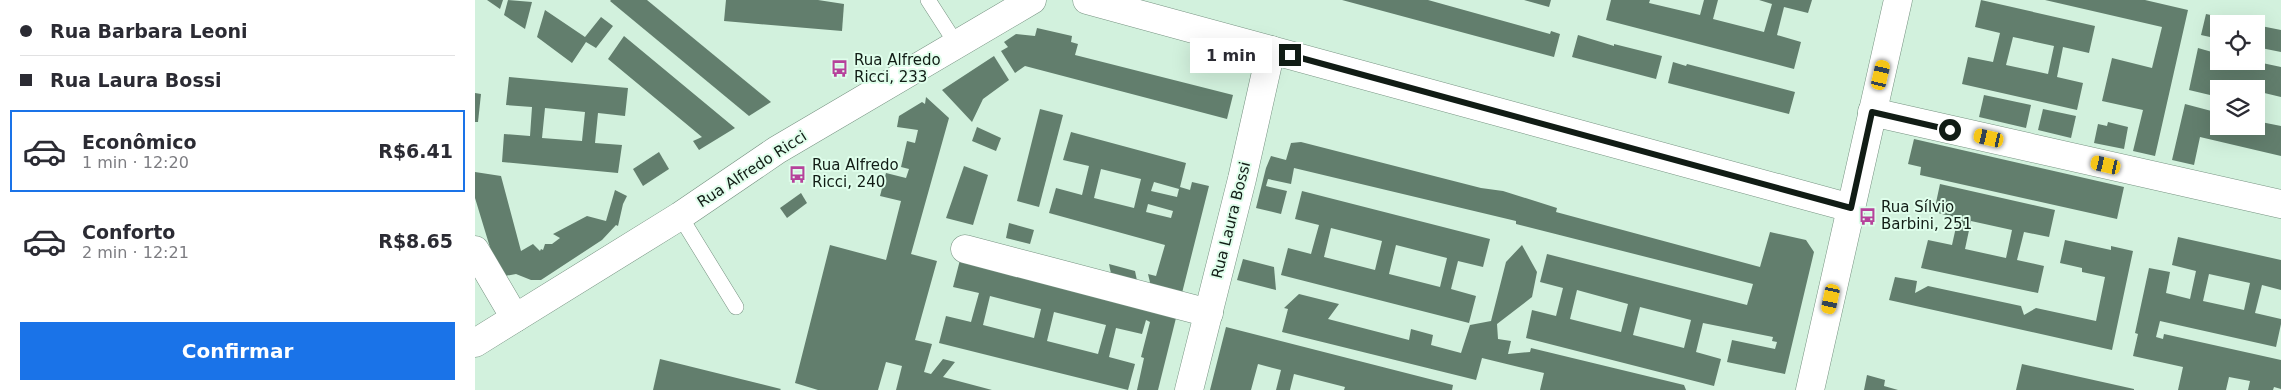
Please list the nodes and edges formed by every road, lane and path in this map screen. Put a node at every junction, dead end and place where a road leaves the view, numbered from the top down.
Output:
1 (928, 0) edge
2 (1032, 0) edge
3 (1087, 0) edge
4 (1898, 0) edge
5 (957, 45) junction
6 (1271, 50) junction
7 (1872, 112) junction
8 (2281, 204) edge
9 (1851, 208) junction
10 (680, 216) junction
11 (965, 249) dead end
12 (475, 250) edge
13 (736, 307) dead end
14 (1209, 313) junction
15 (515, 318) junction
16 (475, 343) edge
17 (1189, 390) edge
18 (1810, 390) edge

1 - 5 lane
2 - 5 street, Rua Alfredo Ricci
3 - 6 street
4 - 7 street
5 - 10 street, Rua Alfredo Ricci
6 - 9 street
6 - 14 street, Rua Laura Bossi
7 - 8 street
7 - 9 street
9 - 18 street
10 - 13 lane
10 - 15 street, Rua Alfredo Ricci
11 - 14 street
12 - 15 street
14 - 17 street, Rua Laura Bossi
15 - 16 street, Rua Alfredo Ricci

